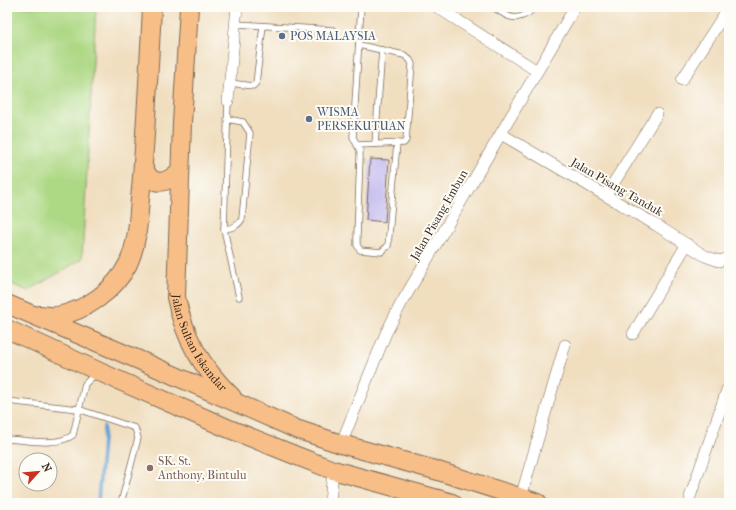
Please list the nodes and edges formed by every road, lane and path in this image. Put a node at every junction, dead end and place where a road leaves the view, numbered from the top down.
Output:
1 (152, 7) edge
2 (189, 7) edge
3 (237, 7) edge
4 (361, 7) edge
5 (437, 7) edge
6 (493, 7) edge
7 (534, 7) edge
8 (576, 7) edge
9 (729, 7) edge
10 (235, 24) junction
11 (263, 26) junction
12 (333, 30) dead end
13 (359, 45) junction
14 (382, 50) junction
15 (537, 72) junction
16 (682, 80) dead end
17 (230, 83) junction
18 (228, 101) joint
19 (657, 114) dead end
20 (227, 119) junction
21 (501, 134) junction
22 (397, 143) junction
23 (375, 144) junction
24 (358, 145) junction
25 (143, 167) junction
26 (180, 171) junction
27 (606, 195) junction
28 (224, 229) junction
29 (687, 244) junction
30 (724, 259) edge
31 (239, 297) dead end
32 (7, 304) edge
33 (32, 315) junction
34 (7, 329) edge
35 (633, 334) dead end
36 (565, 345) dead end
37 (102, 373) junction
38 (729, 388) edge
39 (7, 401) edge
40 (240, 404) junction
41 (78, 409) junction
42 (7, 439) edge
43 (341, 444) junction
44 (332, 470) junction
45 (520, 497) junction
46 (690, 497) dead end
47 (121, 503) edge
48 (330, 503) edge
49 (452, 503) edge
50 (538, 503) edge

1 - 25 main road
2 - 26 main road, Jalan Sultan Iskandar
3 - 10 street
4 - 13 lane
5 - 15 street
6 - 7 lane
8 - 15 street, Jalan Pisang Embun
9 - 16 street
10 - 11 lane
10 - 17 street
11 - 12 lane
11 - 17 lane
13 - 14 lane
13 - 24 lane
14 - 22 lane
14 - 23 lane
15 - 21 street, Jalan Pisang Embun
17 - 18 street
18 - 20 lane
19 - 27 street
20 - 28 lane
20 - 28 lane
21 - 27 street, Jalan Pisang Tanduk
21 - 43 street, Jalan Pisang Embun
22 - 23 lane
22 - 24 lane
23 - 24 lane
25 - 26 main road
25 - 33 main road
26 - 40 main road, Jalan Sultan Iskandar
27 - 29 street, Jalan Pisang Tanduk
28 - 31 lane
29 - 30 street, Jalan Pisang Tanduk
29 - 35 street
32 - 33 main road
33 - 40 main road
34 - 37 main road
36 - 45 street
37 - 41 lane
37 - 44 main road
38 - 46 street
39 - 41 lane
40 - 43 main road, Jalan Sultan Iskandar
41 - 42 lane
41 - 47 lane
43 - 45 main road, Jalan Sultan Iskandar
44 - 48 street
44 - 49 main road
45 - 50 main road, Jalan Sultan Iskandar

